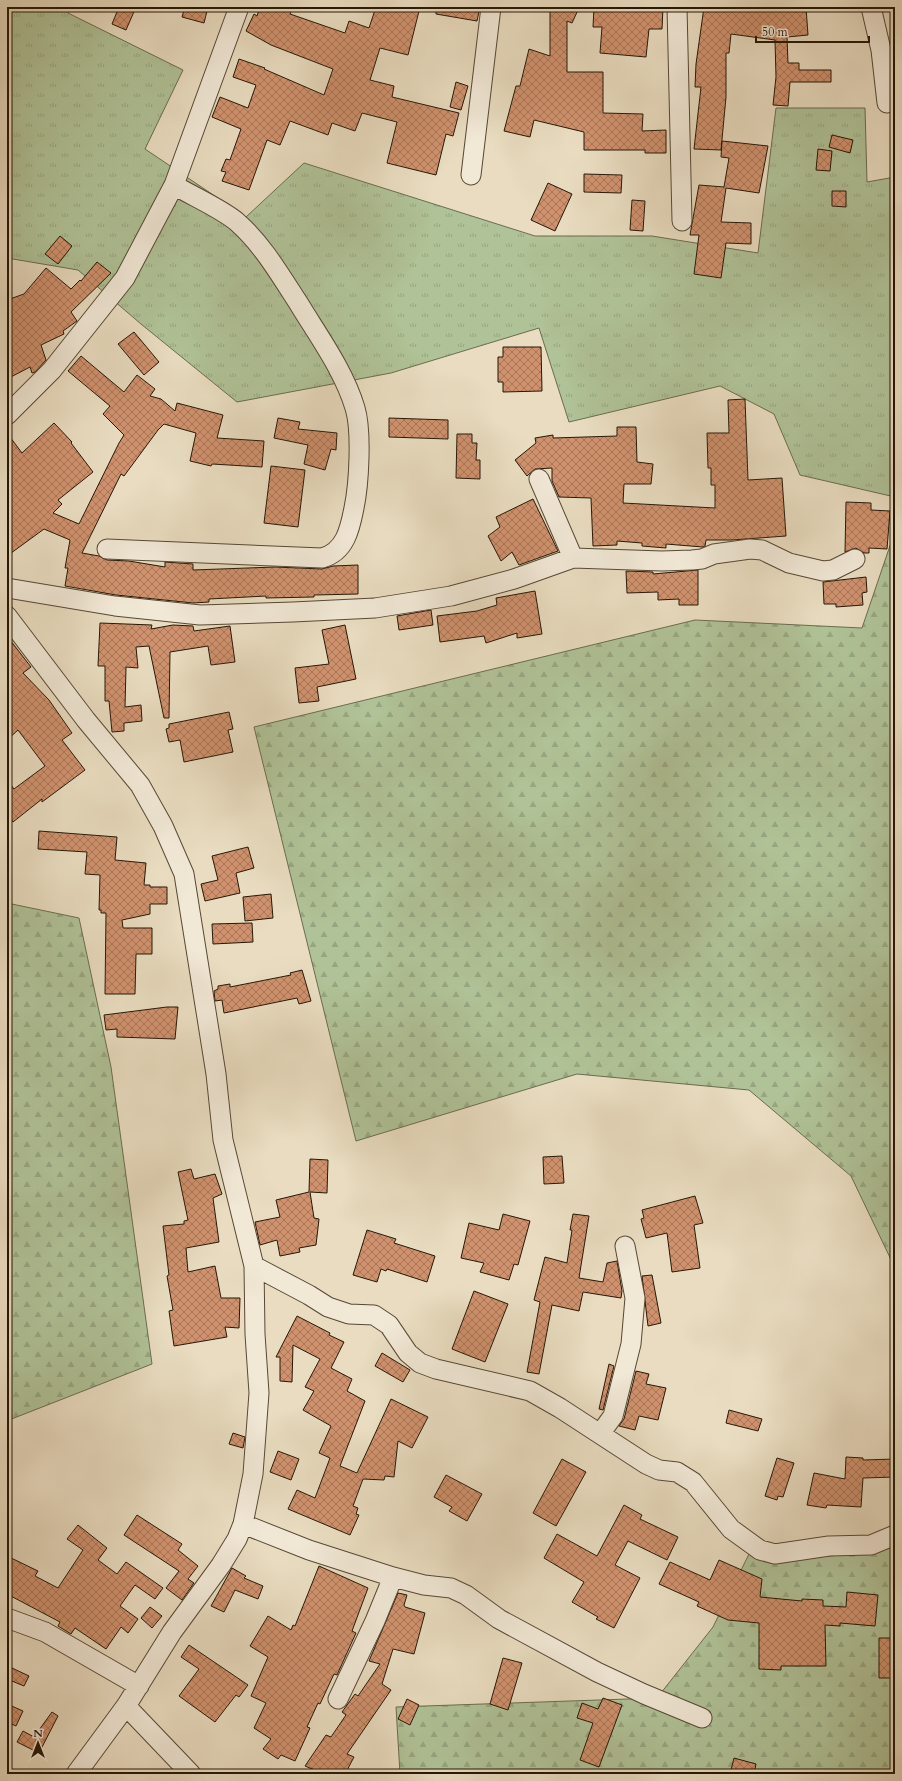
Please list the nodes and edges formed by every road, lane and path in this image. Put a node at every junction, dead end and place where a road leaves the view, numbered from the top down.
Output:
1 (239, 7) edge
2 (492, 7) edge
3 (677, 7) edge
4 (871, 7) edge
5 (887, 103) dead end
6 (471, 175) dead end
7 (174, 185) junction
8 (682, 221) dead end
9 (7, 415) edge
10 (539, 479) dead end
11 (107, 549) dead end
12 (573, 558) junction
13 (855, 559) dead end
14 (7, 588) edge
15 (7, 616) edge
16 (625, 1246) dead end
17 (254, 1266) junction
18 (600, 1434) junction
19 (243, 1524) junction
20 (895, 1535) edge
21 (393, 1577) junction
22 (7, 1618) edge
23 (139, 1686) junction
24 (338, 1699) dead end
25 (126, 1706) junction
26 (702, 1718) dead end
27 (76, 1774) edge
28 (191, 1774) edge

1 - 7 street
2 - 6 street
3 - 8 street
4 - 5 street
7 - 9 street
7 - 11 street
10 - 12 street
12 - 13 street
12 - 14 street
15 - 17 street
16 - 18 street
17 - 18 street
17 - 19 street
18 - 20 street
19 - 21 street
19 - 23 street
21 - 24 street
21 - 26 street
22 - 23 street
23 - 25 street
25 - 27 street
25 - 28 street

